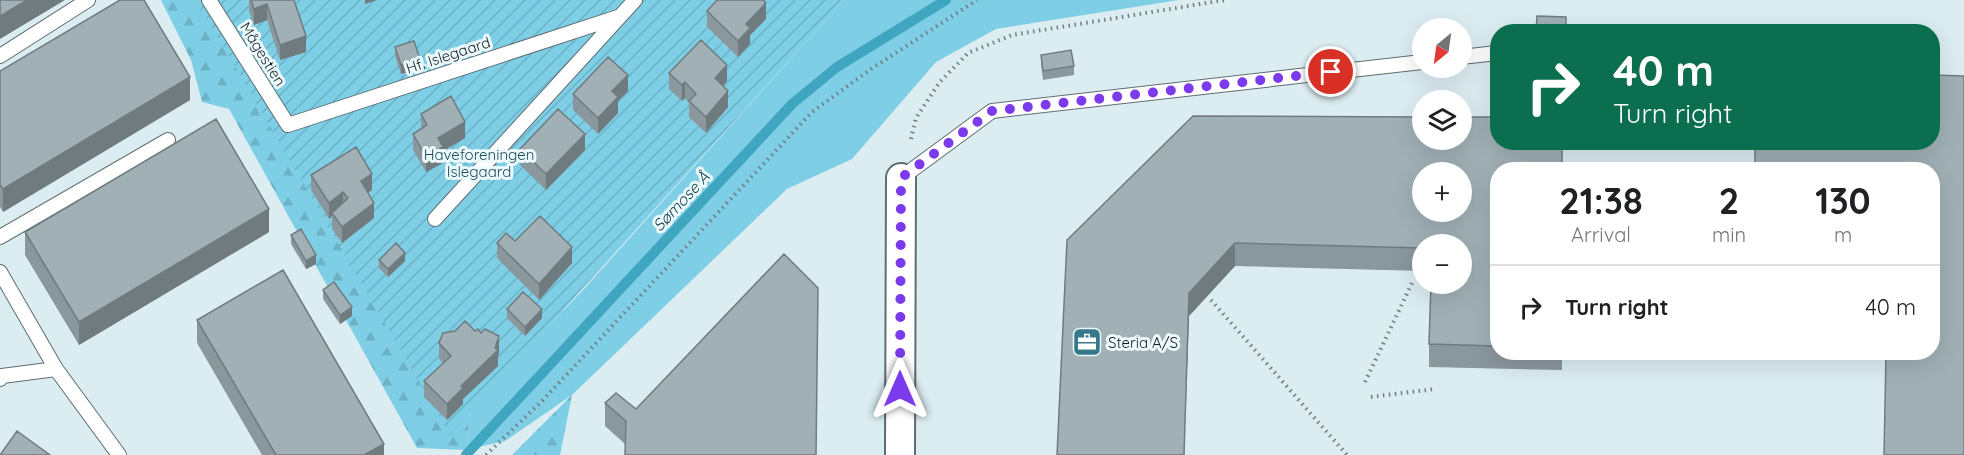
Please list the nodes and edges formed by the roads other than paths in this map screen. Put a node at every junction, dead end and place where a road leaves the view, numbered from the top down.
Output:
1 (87, 0) edge
2 (209, 0) edge
3 (635, 0) edge
4 (618, 17) junction
5 (1490, 54) edge
6 (0, 56) edge
7 (1472, 56) edge
8 (1412, 63) edge
9 (288, 125) joint
10 (168, 140) dead end
11 (901, 178) joint
12 (435, 219) dead end
13 (0, 237) edge
14 (0, 272) edge
15 (56, 369) junction
16 (0, 379) edge
17 (119, 455) edge
18 (900, 455) edge

1 - 6 lane
2 - 9 lane, Mågestien
3 - 4 lane, Hf. Islegaard
4 - 9 lane, Hf. Islegaard
4 - 12 lane, Hf. Islegaard
5 - 7 lane
8 - 11 lane
10 - 13 lane
11 - 18 street
14 - 15 lane
15 - 16 lane
15 - 17 lane

